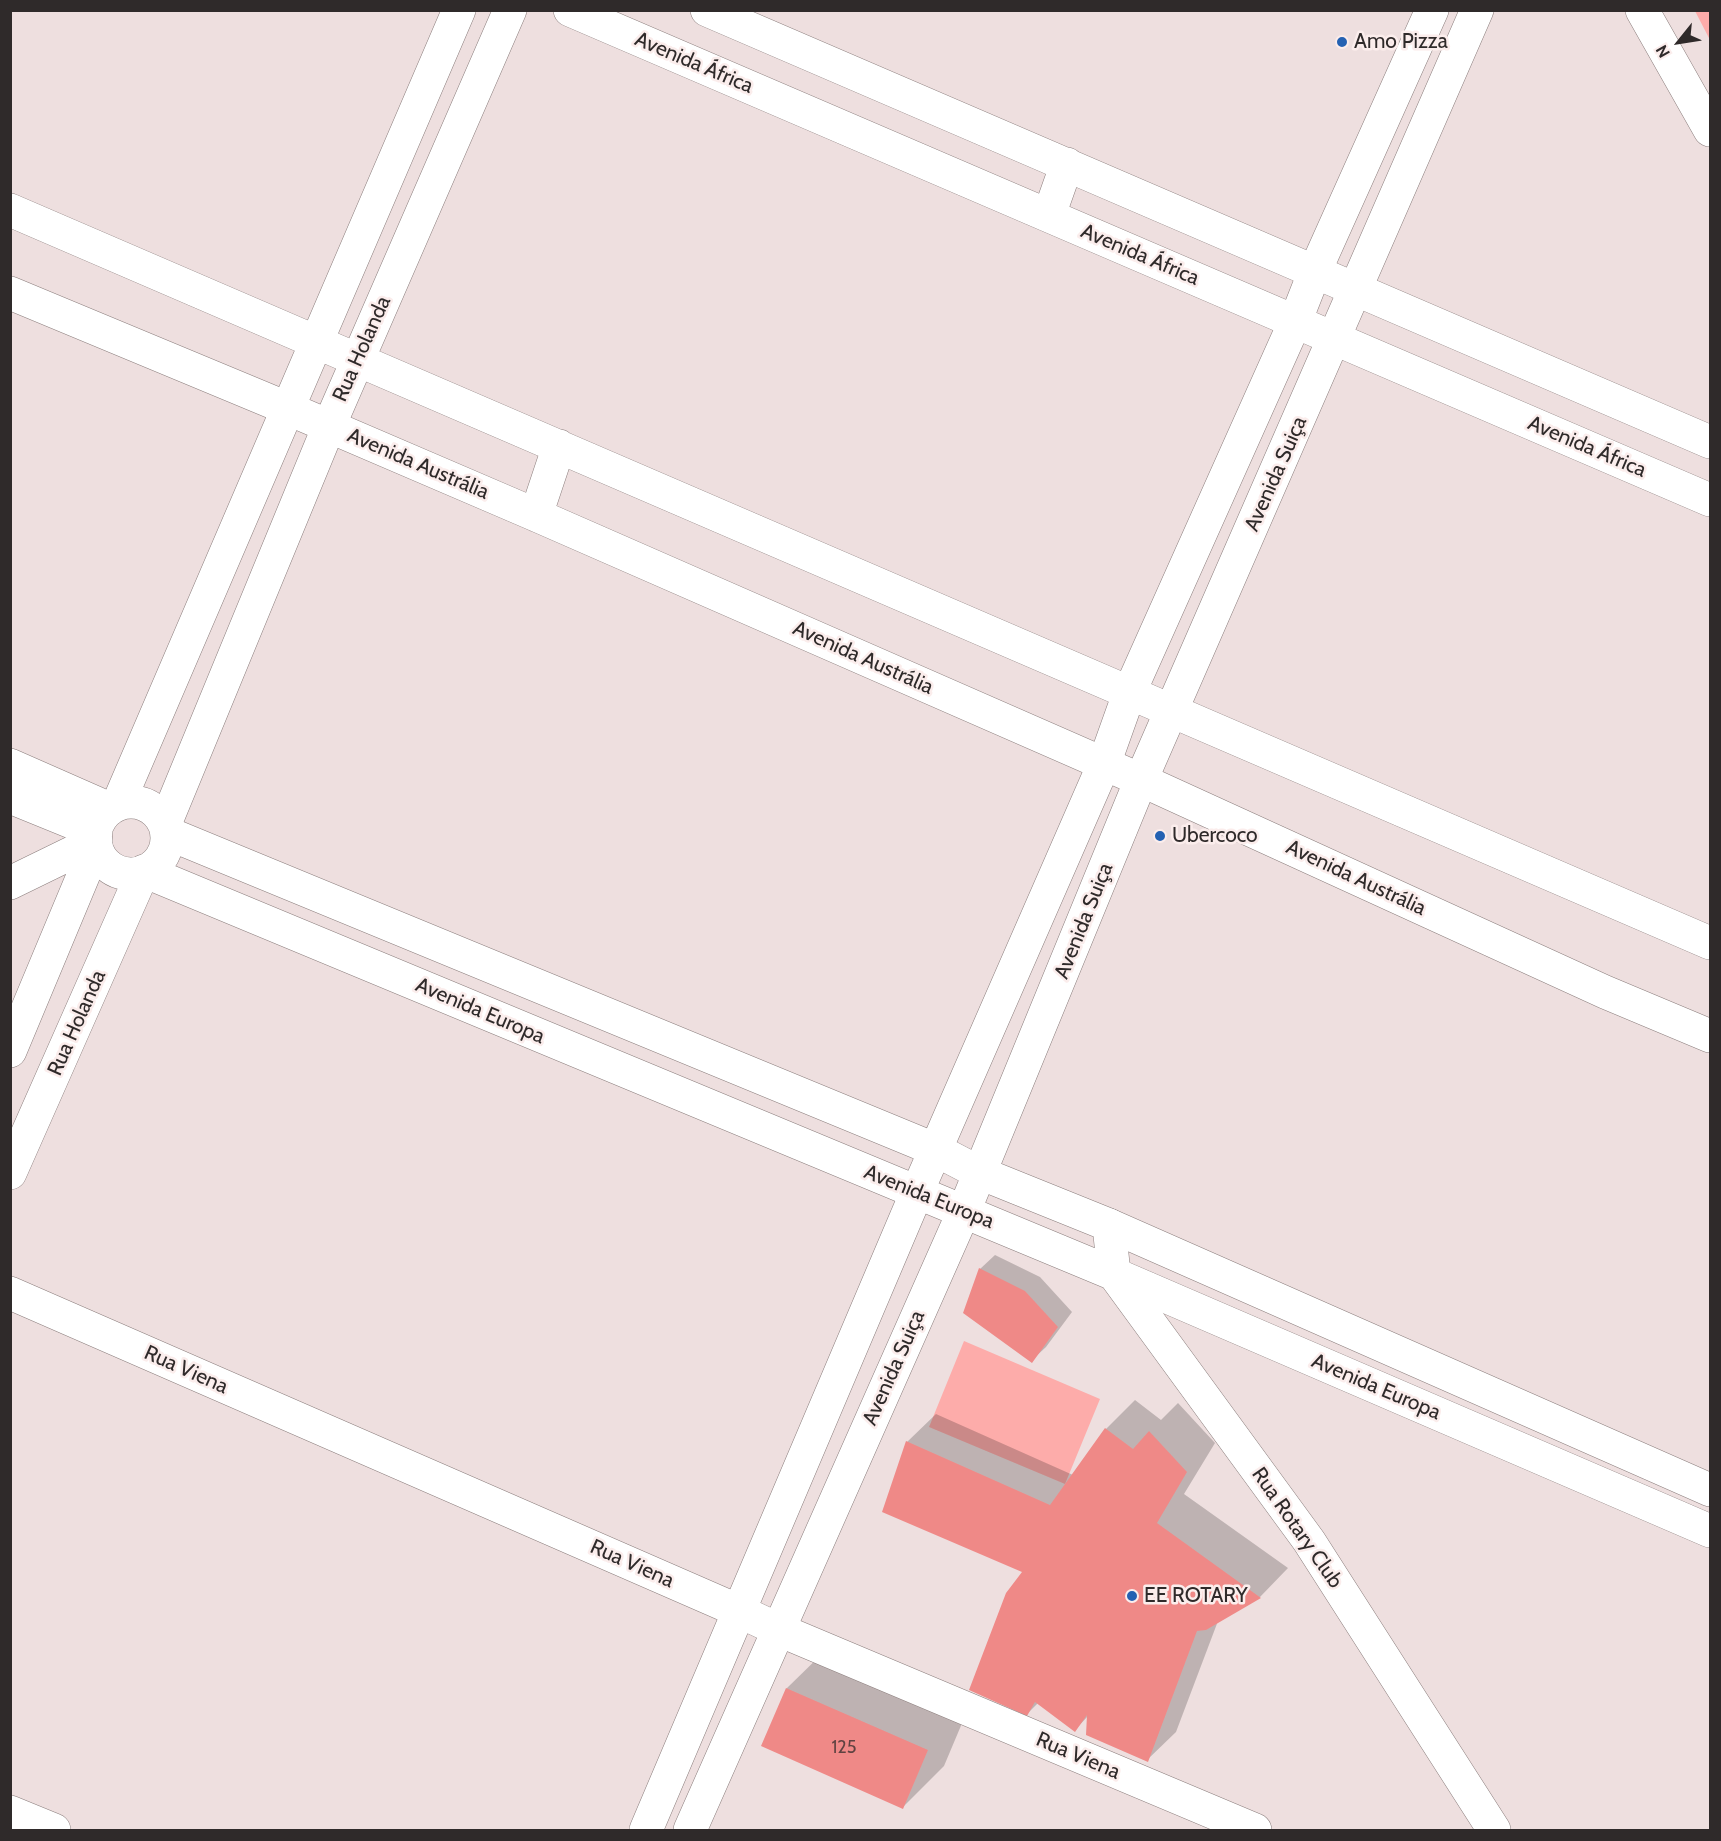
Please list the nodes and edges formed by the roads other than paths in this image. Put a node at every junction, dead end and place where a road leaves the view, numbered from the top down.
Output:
1 (459, 10) edge
2 (510, 10) edge
3 (570, 10) edge
4 (707, 10) edge
5 (1432, 10) edge
6 (1477, 10) edge
7 (1642, 10) edge
8 (1710, 130) edge
9 (1067, 164) junction
10 (10, 210) edge
11 (1049, 215) junction
12 (1315, 271) junction
13 (1355, 289) junction
14 (10, 293) edge
15 (1295, 322) junction
16 (1335, 338) junction
17 (317, 342) junction
18 (358, 360) junction
19 (289, 409) junction
20 (329, 426) junction
21 (1710, 442) edge
22 (559, 446) junction
23 (1710, 500) edge
24 (536, 515) junction
25 (1130, 691) junction
26 (1173, 710) junction
27 (1104, 764) junction
28 (10, 765) edge
29 (1141, 780) junction
30 (10, 797) edge
31 (103, 826) junction
32 (166, 828) junction
33 (143, 872) junction
34 (10, 883) edge
35 (1710, 943) edge
36 (1710, 1036) edge
37 (10, 1051) edge
38 (934, 1149) junction
39 (10, 1173) edge
40 (980, 1173) junction
41 (917, 1192) junction
42 (964, 1211) junction
43 (1109, 1225) junction
44 (1114, 1274) junction
45 (10, 1293) edge
46 (1710, 1490) edge
47 (1710, 1532) edge
48 (739, 1611) junction
49 (777, 1629) junction
50 (10, 1812) edge
51 (54, 1830) edge
52 (646, 1830) edge
53 (690, 1830) edge
54 (1255, 1830) edge
55 (1494, 1830) edge

1 - 17 street, Rua Holanda
2 - 18 street, Rua Holanda
3 - 11 street, Avenida África
4 - 9 street
5 - 12 street, Avenida Suiça
6 - 13 street, Avenida Suiça
7 - 8 street
9 - 11 street
9 - 12 street
10 - 17 street
11 - 15 street, Avenida África
12 - 13 street
12 - 15 street, Avenida Suiça
13 - 16 street, Avenida Suiça
13 - 21 street
14 - 19 street, Avenida Austrália
15 - 16 street, Avenida África
15 - 25 street, Avenida Suiça
16 - 23 street, Avenida África
16 - 26 street, Avenida Suiça
17 - 18 street
17 - 19 street, Rua Holanda
18 - 20 street, Rua Holanda
18 - 22 street
19 - 20 street, Avenida Austrália
19 - 31 street, Rua Holanda
20 - 24 street, Avenida Austrália
20 - 32 street, Rua Holanda
22 - 24 street
22 - 25 street
24 - 27 street, Avenida Austrália
25 - 26 street
25 - 27 street, Avenida Suiça
26 - 29 street, Avenida Suiça
26 - 35 street
27 - 29 street, Avenida Austrália
27 - 38 street, Avenida Suiça
28 - 31 street
29 - 36 street, Avenida Austrália
29 - 40 street, Avenida Suiça
30 - 31 street
31 - 32 street
31 - 33 street
31 - 34 street
31 - 37 street, Rua Holanda
32 - 33 street
32 - 38 street, Avenida Europa
33 - 39 street, Rua Holanda
33 - 41 street, Avenida Europa
38 - 40 street, Avenida Europa
38 - 41 street, Avenida Suiça
40 - 42 street, Avenida Suiça
40 - 43 street, Avenida Europa
41 - 42 street, Avenida Europa
41 - 48 street, Avenida Suiça
42 - 44 street, Avenida Europa
42 - 49 street, Avenida Suiça
43 - 44 street
43 - 46 street, Avenida Europa
44 - 47 street, Avenida Europa
44 - 55 street, Rua Rotary Club
45 - 48 street, Rua Viena
48 - 49 street, Rua Viena
48 - 52 street, Avenida Suiça
49 - 53 street, Avenida Suiça
49 - 54 street, Rua Viena
50 - 51 street

